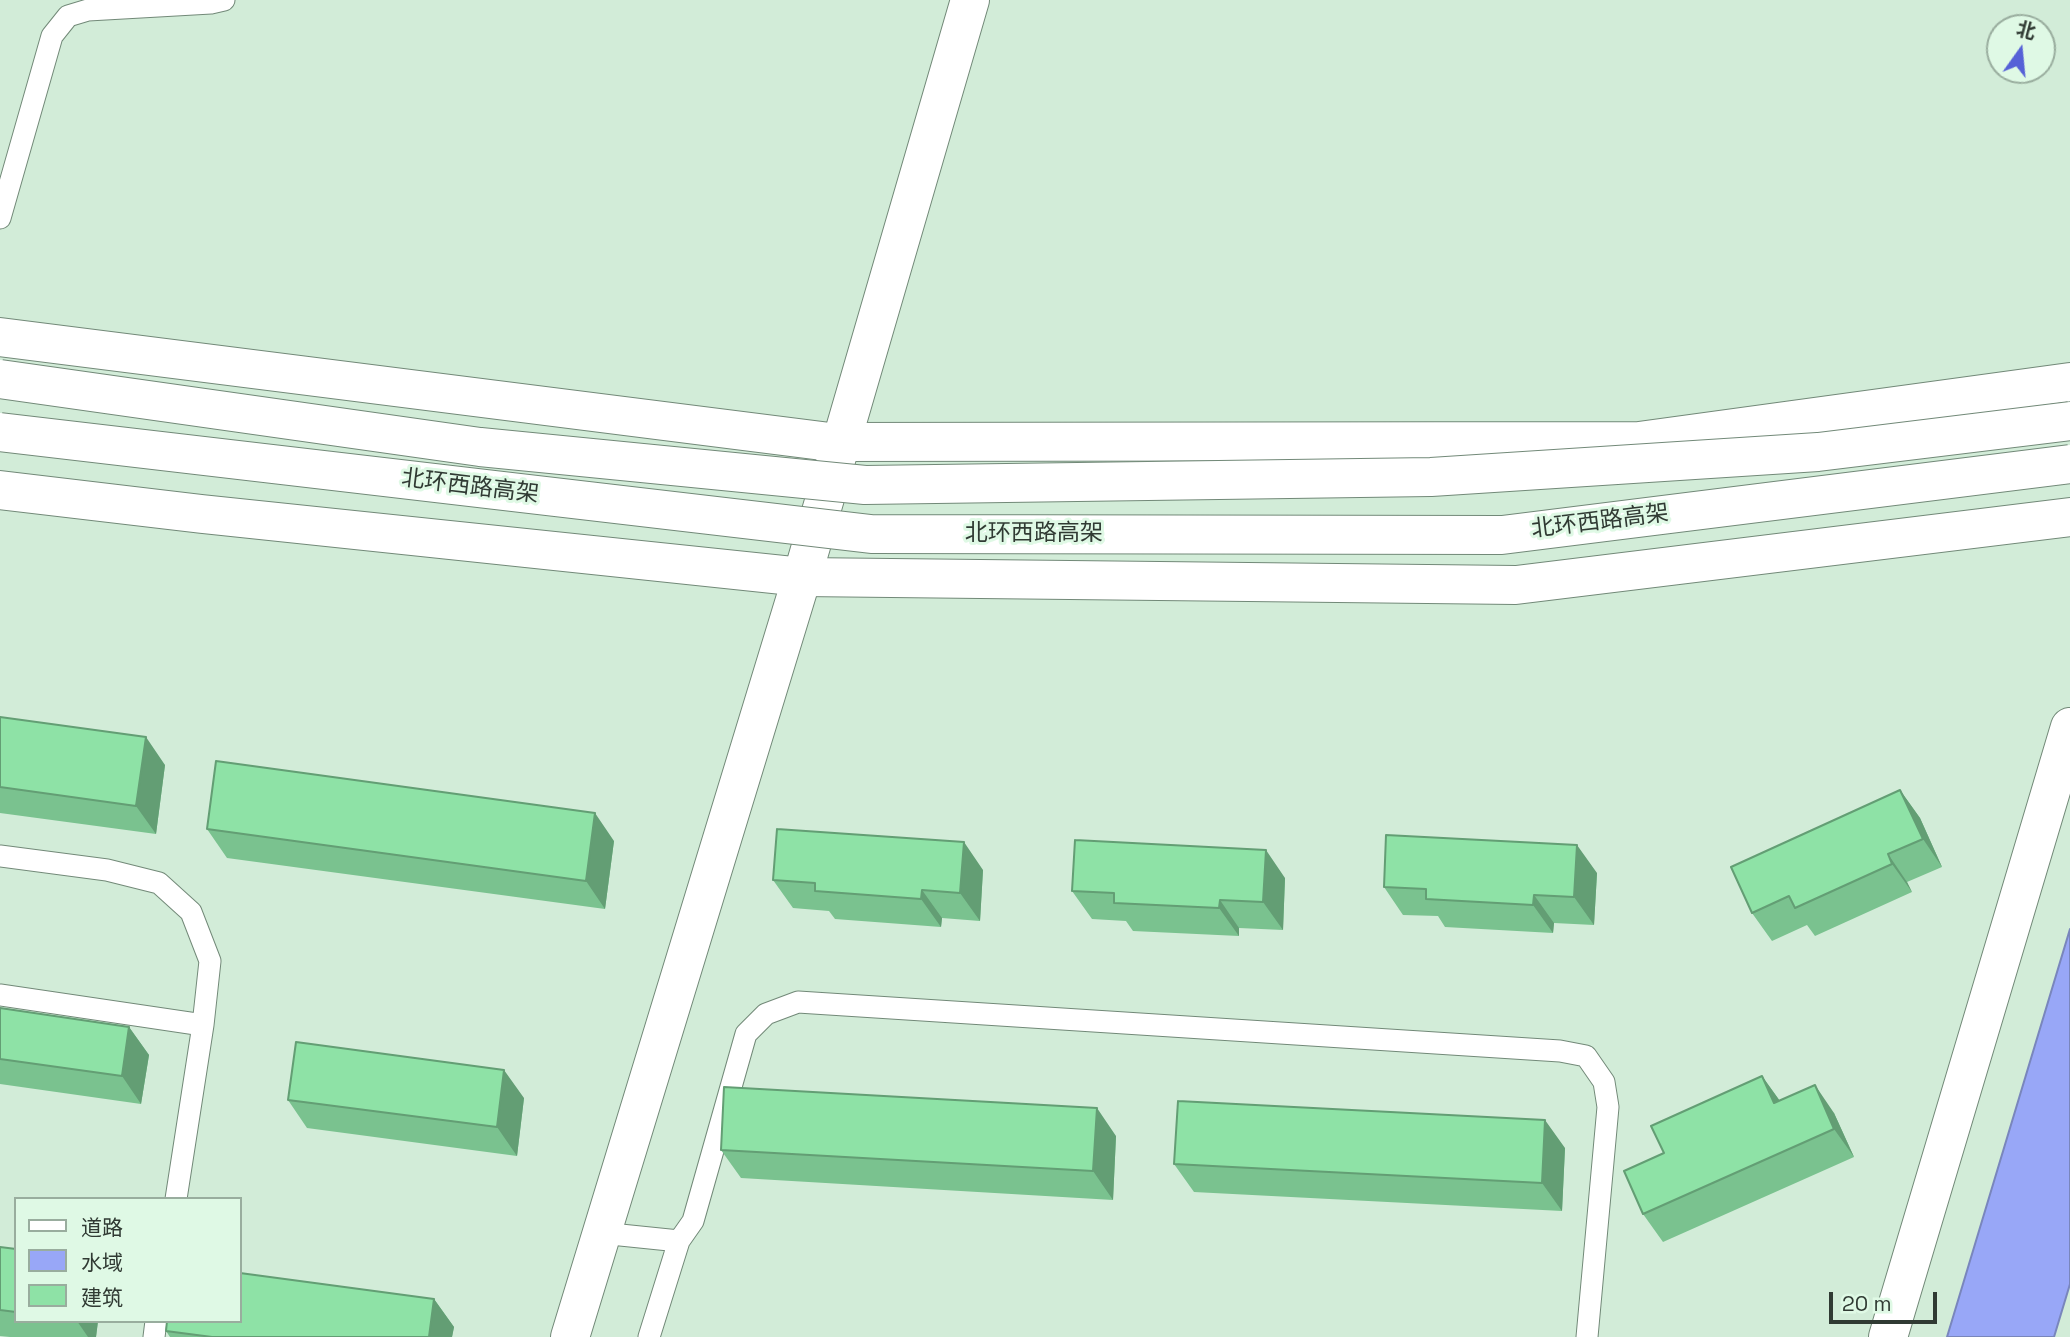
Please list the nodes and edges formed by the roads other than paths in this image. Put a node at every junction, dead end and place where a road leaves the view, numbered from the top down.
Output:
1 (224, 0) edge
2 (970, 0) edge
3 (0, 218) edge
4 (0, 337) edge
5 (0, 379) edge
6 (2070, 382) edge
7 (2070, 421) edge
8 (0, 432) edge
9 (841, 442) junction
10 (2070, 464) edge
11 (0, 490) edge
12 (2070, 517) edge
13 (802, 577) junction
14 (2070, 727) edge
15 (0, 856) edge
16 (0, 995) edge
17 (203, 1025) junction
18 (176, 1197) edge
19 (601, 1233) junction
20 (679, 1241) junction
21 (570, 1337) edge
22 (649, 1337) edge
23 (1587, 1337) edge
24 (1888, 1337) edge

1 - 3 lane
2 - 9 main road
4 - 9 main road
5 - 7 main road, 北环西路高架, bridge
6 - 9 main road
8 - 10 main road, 北环西路高架, bridge
9 - 13 main road
11 - 13 main road
12 - 13 main road
13 - 19 main road
14 - 24 main road
15 - 17 lane
16 - 17 lane
17 - 18 lane
19 - 20 lane
19 - 21 main road
20 - 22 lane
20 - 23 lane

